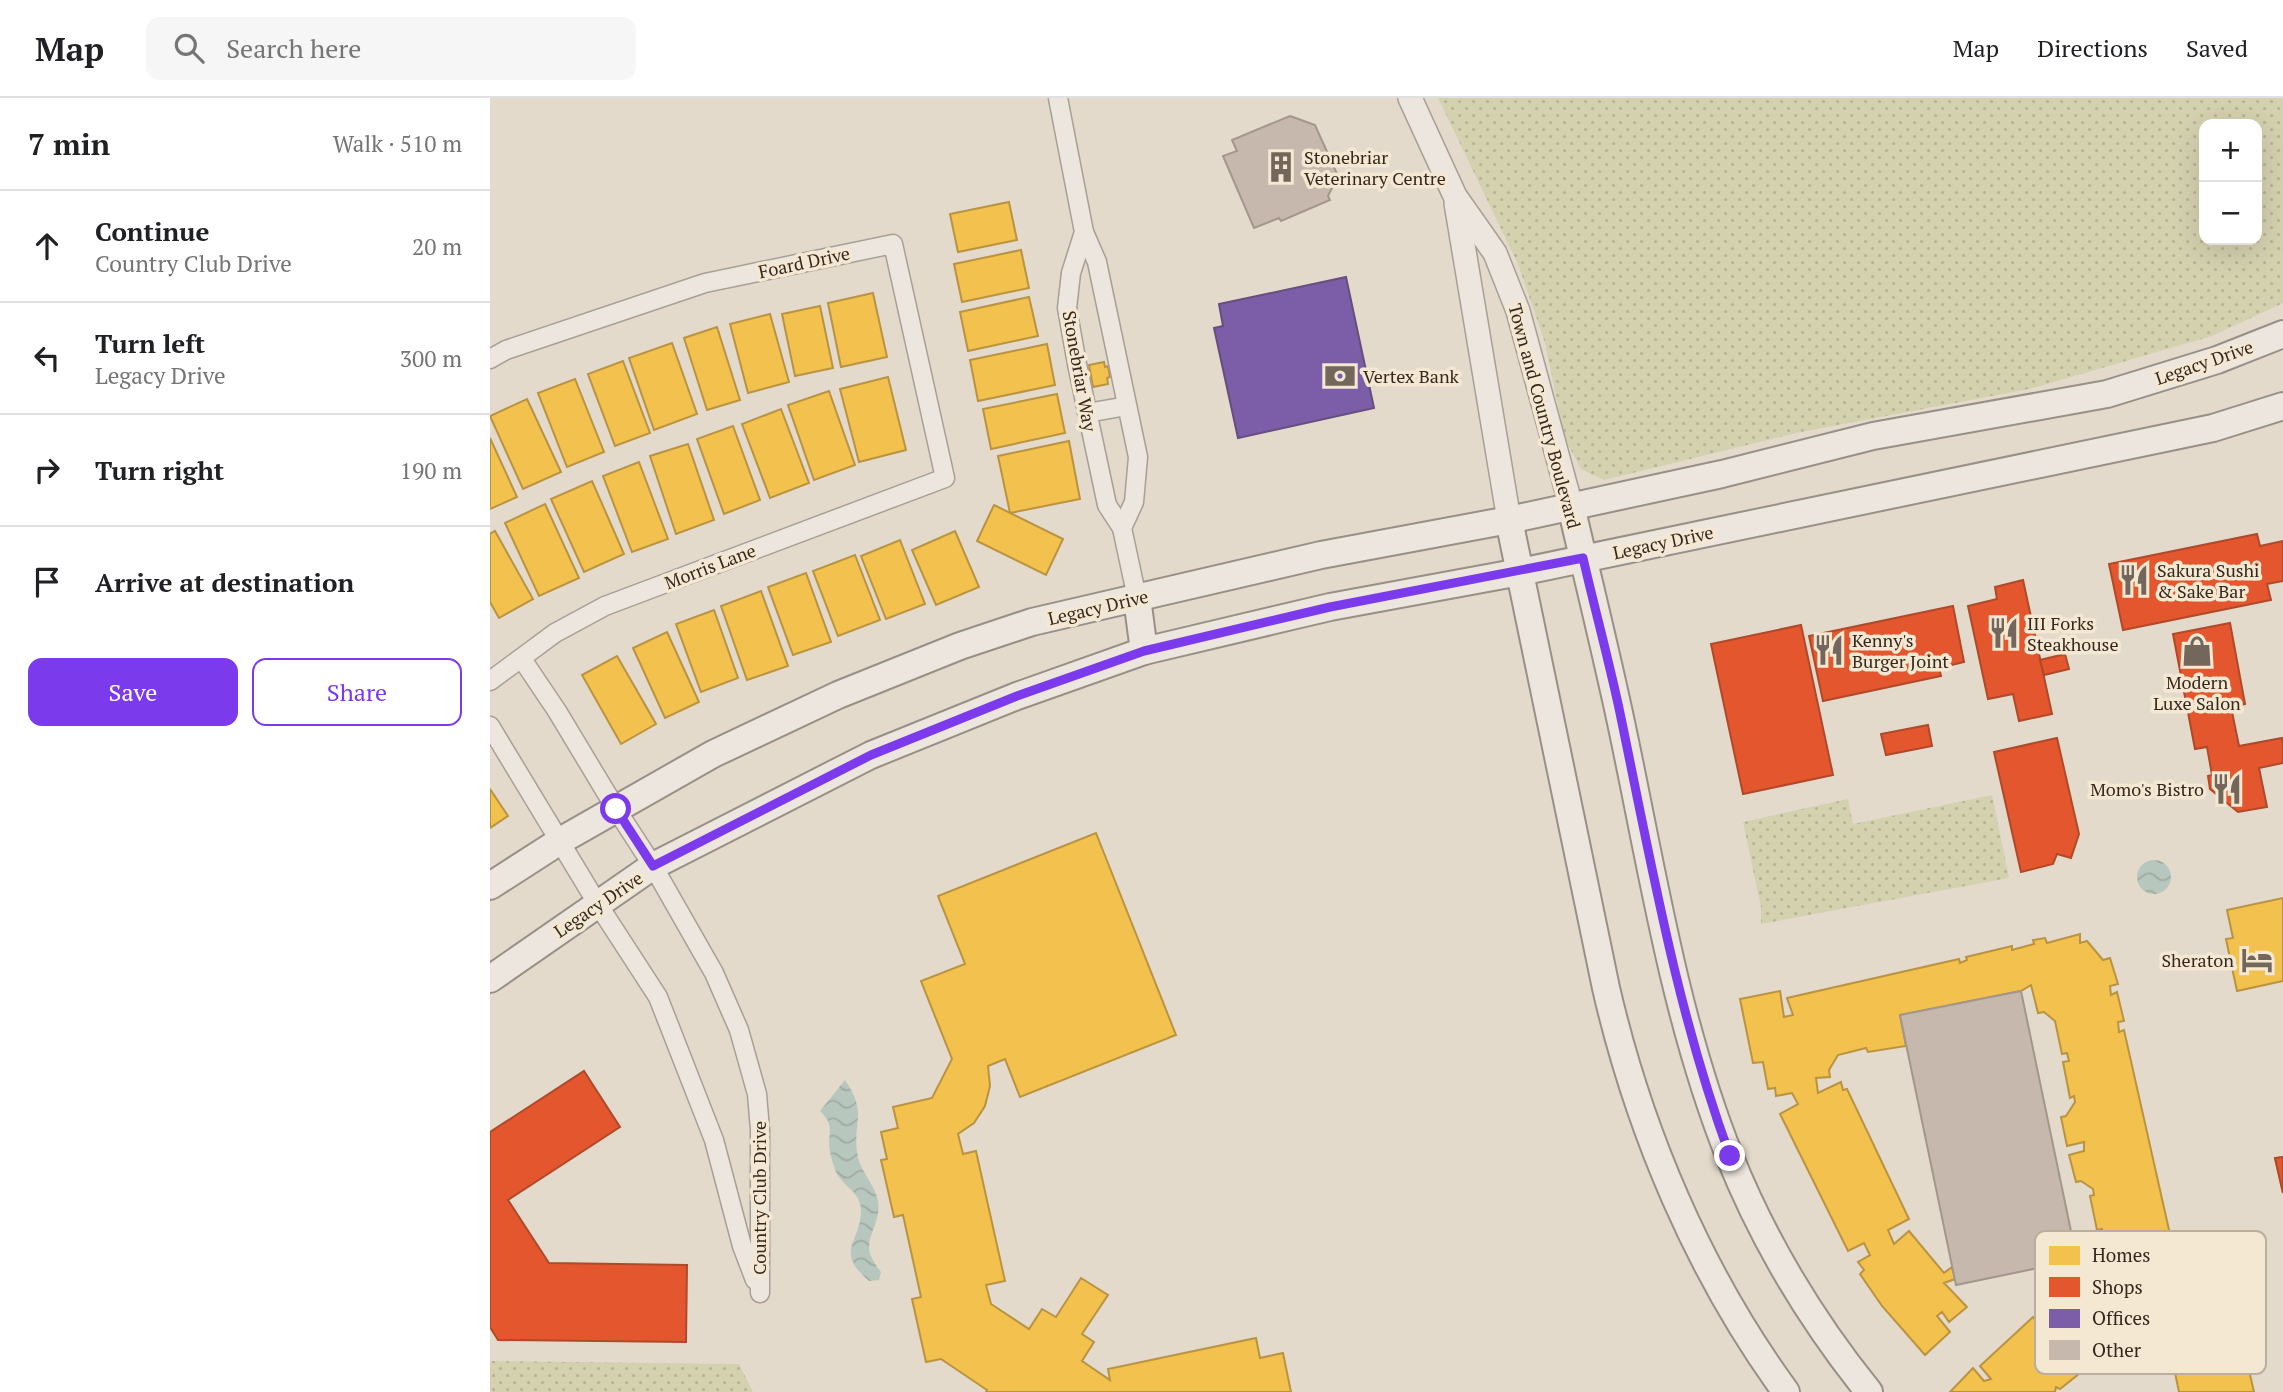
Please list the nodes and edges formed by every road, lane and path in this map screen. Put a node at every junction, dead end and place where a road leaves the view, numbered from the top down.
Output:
1 (1058, 98) edge
2 (1410, 98) edge
3 (1455, 196) junction
4 (1084, 232) junction
5 (2283, 334) edge
6 (490, 359) edge
7 (1127, 405) junction
8 (2283, 405) edge
9 (1087, 412) junction
10 (944, 478) joint
11 (1572, 506) junction
12 (1509, 520) junction
13 (1122, 528) junction
14 (1583, 558) junction
15 (1520, 572) junction
16 (1137, 598) junction
17 (1144, 651) junction
18 (522, 659) junction
19 (490, 681) edge
20 (490, 726) edge
21 (616, 809) junction
22 (560, 841) junction
23 (653, 866) junction
24 (490, 886) edge
25 (597, 903) junction
26 (490, 979) edge
27 (1786, 1392) edge
28 (1869, 1392) edge

1 - 4 street, Stonebriar Way
2 - 3 street, Town and Country Boulevard
3 - 11 street, Town and Country Boulevard
3 - 12 street, Town and Country Boulevard
4 - 7 street
4 - 9 street, Stonebriar Way
5 - 11 main road, Legacy Drive
6 - 10 street, Foard Drive
7 - 9 street
7 - 13 street
8 - 14 main road, Legacy Drive
9 - 13 street, Stonebriar Way
10 - 18 street, Morris Lane
11 - 12 main road, Legacy Drive
11 - 14 main road, Town and Country Boulevard
12 - 15 main road, Town and Country Boulevard
12 - 16 main road, Legacy Drive
13 - 16 street, Stonebriar Way
14 - 15 main road, Legacy Drive
14 - 28 main road, Town and Country Boulevard
15 - 17 main road, Legacy Drive
15 - 27 main road, Town and Country Boulevard
16 - 17 main road
16 - 21 main road, Legacy Drive
17 - 23 main road, Legacy Drive
18 - 19 street, Morris Lane
18 - 21 street, Country Club Drive
20 - 22 street, Country Club Drive
21 - 22 main road, Legacy Drive
21 - 23 street, Country Club Drive
22 - 24 main road, Legacy Drive
22 - 25 street, Country Club Drive
23 - 25 main road, Legacy Drive
23 - 25 street, Country Club Drive
25 - 26 main road, Legacy Drive

